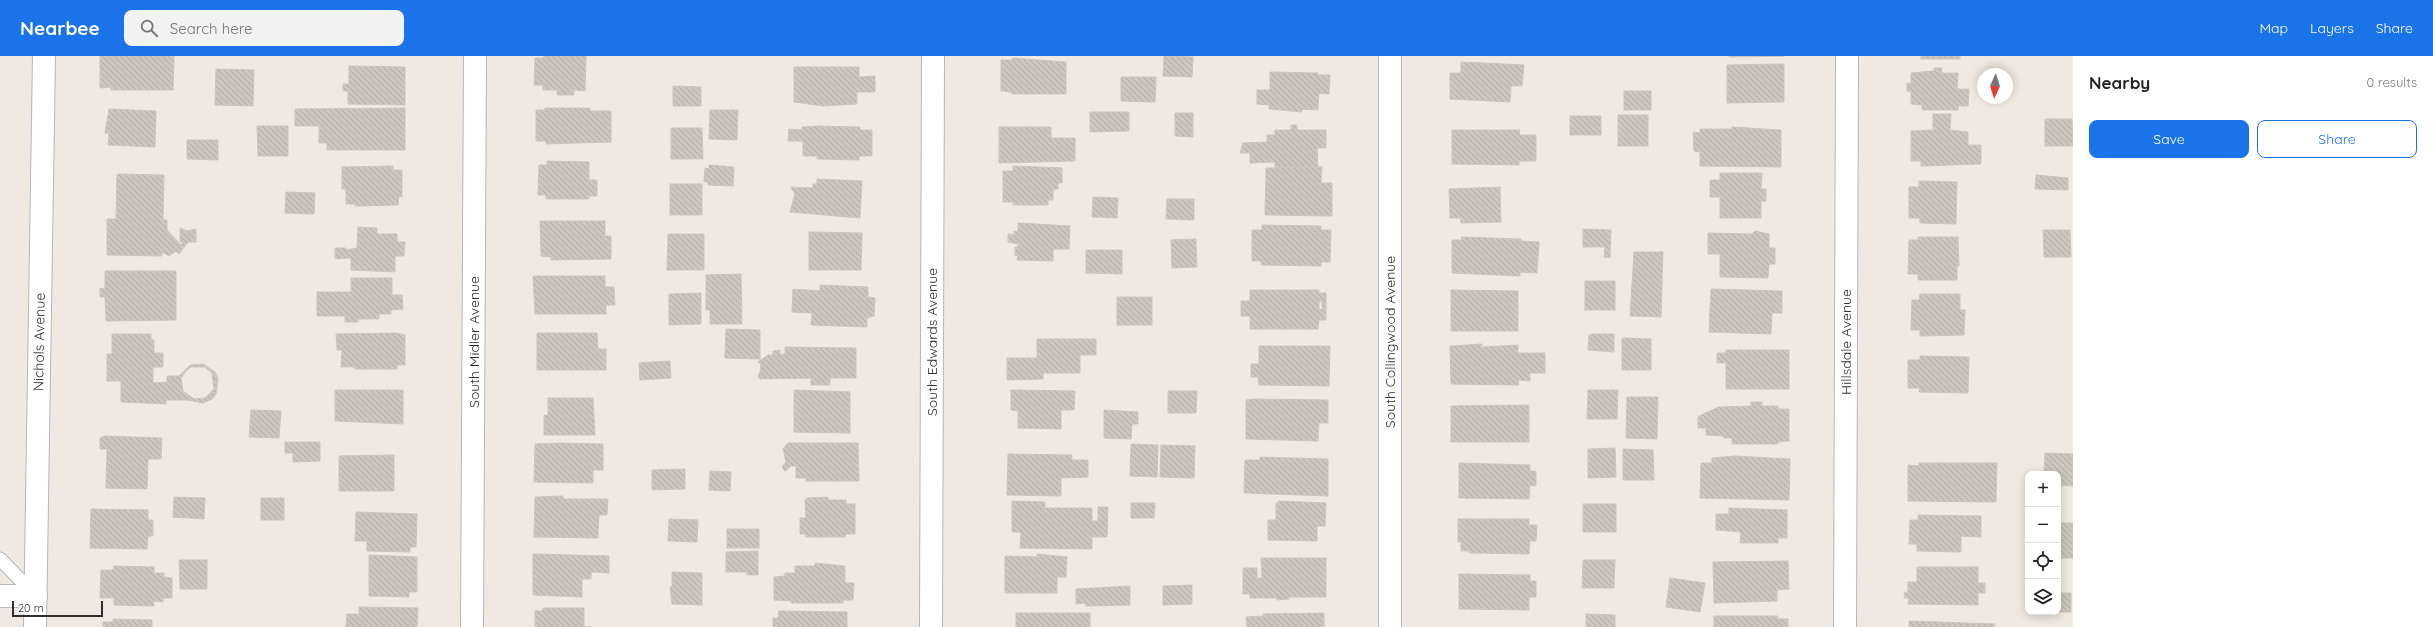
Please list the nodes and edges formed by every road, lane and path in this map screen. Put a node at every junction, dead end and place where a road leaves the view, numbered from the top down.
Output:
1 (44, 56) edge
2 (475, 56) edge
3 (933, 56) edge
4 (1390, 56) edge
5 (1847, 56) edge
6 (0, 559) edge
7 (0, 596) edge
8 (36, 596) junction
9 (35, 627) edge
10 (472, 627) edge
11 (931, 627) edge
12 (1390, 627) edge
13 (1845, 627) edge

1 - 8 street, Nichols Avenue
2 - 10 street, South Midler Avenue
3 - 11 street, South Edwards Avenue
4 - 12 street, South Collingwood Avenue
5 - 13 street, Hillsdale Avenue
6 - 8 lane
7 - 8 street
8 - 9 street, Nichols Avenue

